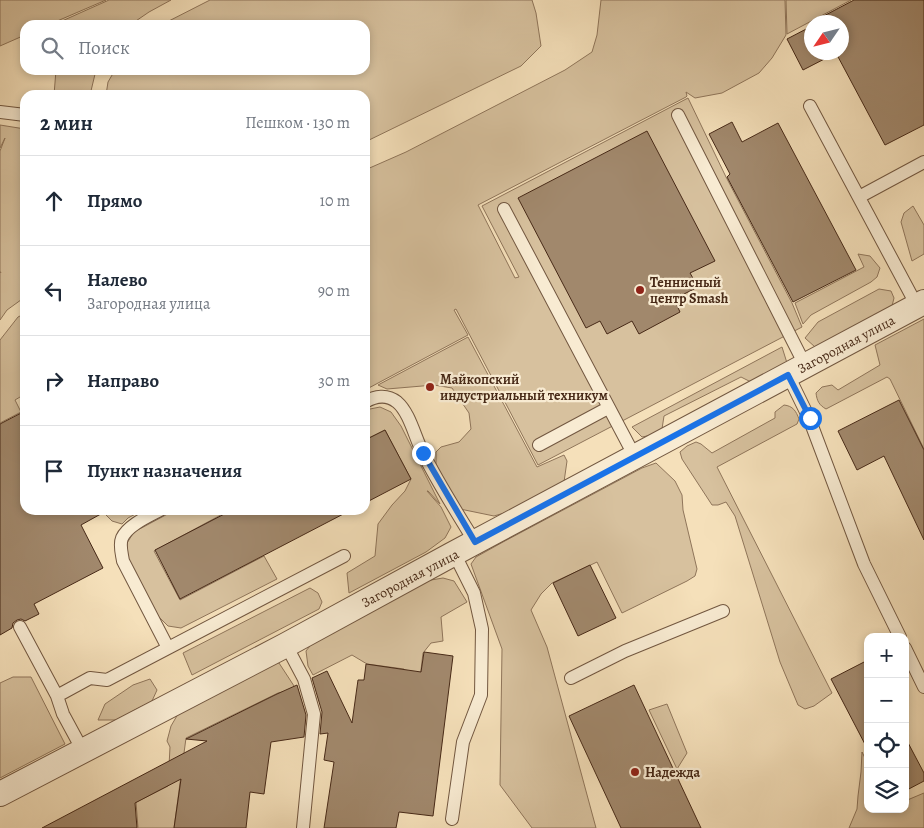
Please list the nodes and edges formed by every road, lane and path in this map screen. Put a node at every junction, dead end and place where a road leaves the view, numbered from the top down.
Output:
1 (810, 106) dead end
2 (0, 112) edge
3 (20, 114) edge
4 (678, 115) dead end
5 (924, 162) edge
6 (859, 197) junction
7 (504, 209) dead end
8 (921, 304) edge
9 (796, 370) junction
10 (370, 399) edge
11 (608, 408) junction
12 (539, 445) dead end
13 (635, 457) junction
14 (151, 515) edge
15 (475, 542) junction
16 (454, 553) junction
17 (344, 556) dead end
18 (722, 611) dead end
19 (20, 627) dead end
20 (898, 633) edge
21 (286, 645) junction
22 (168, 648) junction
23 (909, 656) edge
24 (571, 678) dead end
25 (924, 686) edge
26 (57, 696) junction
27 (83, 751) junction
28 (0, 794) edge
29 (452, 819) dead end
30 (303, 828) edge

1 - 6 lane
2 - 3 lane
4 - 9 lane
5 - 6 lane
6 - 8 lane
7 - 11 lane
8 - 9 street, Загородная улица
9 - 13 street, Загородная улица
9 - 20 lane
10 - 15 lane
11 - 12 lane
11 - 13 lane
13 - 15 street, Загородная улица
14 - 22 lane
15 - 16 street, Загородная улица
16 - 21 street, Загородная улица
16 - 29 lane
17 - 22 lane
18 - 24 lane
19 - 26 lane
21 - 27 street, Загородная улица
21 - 30 lane
22 - 26 lane
23 - 25 lane
26 - 27 lane
27 - 28 street, Загородная улица

